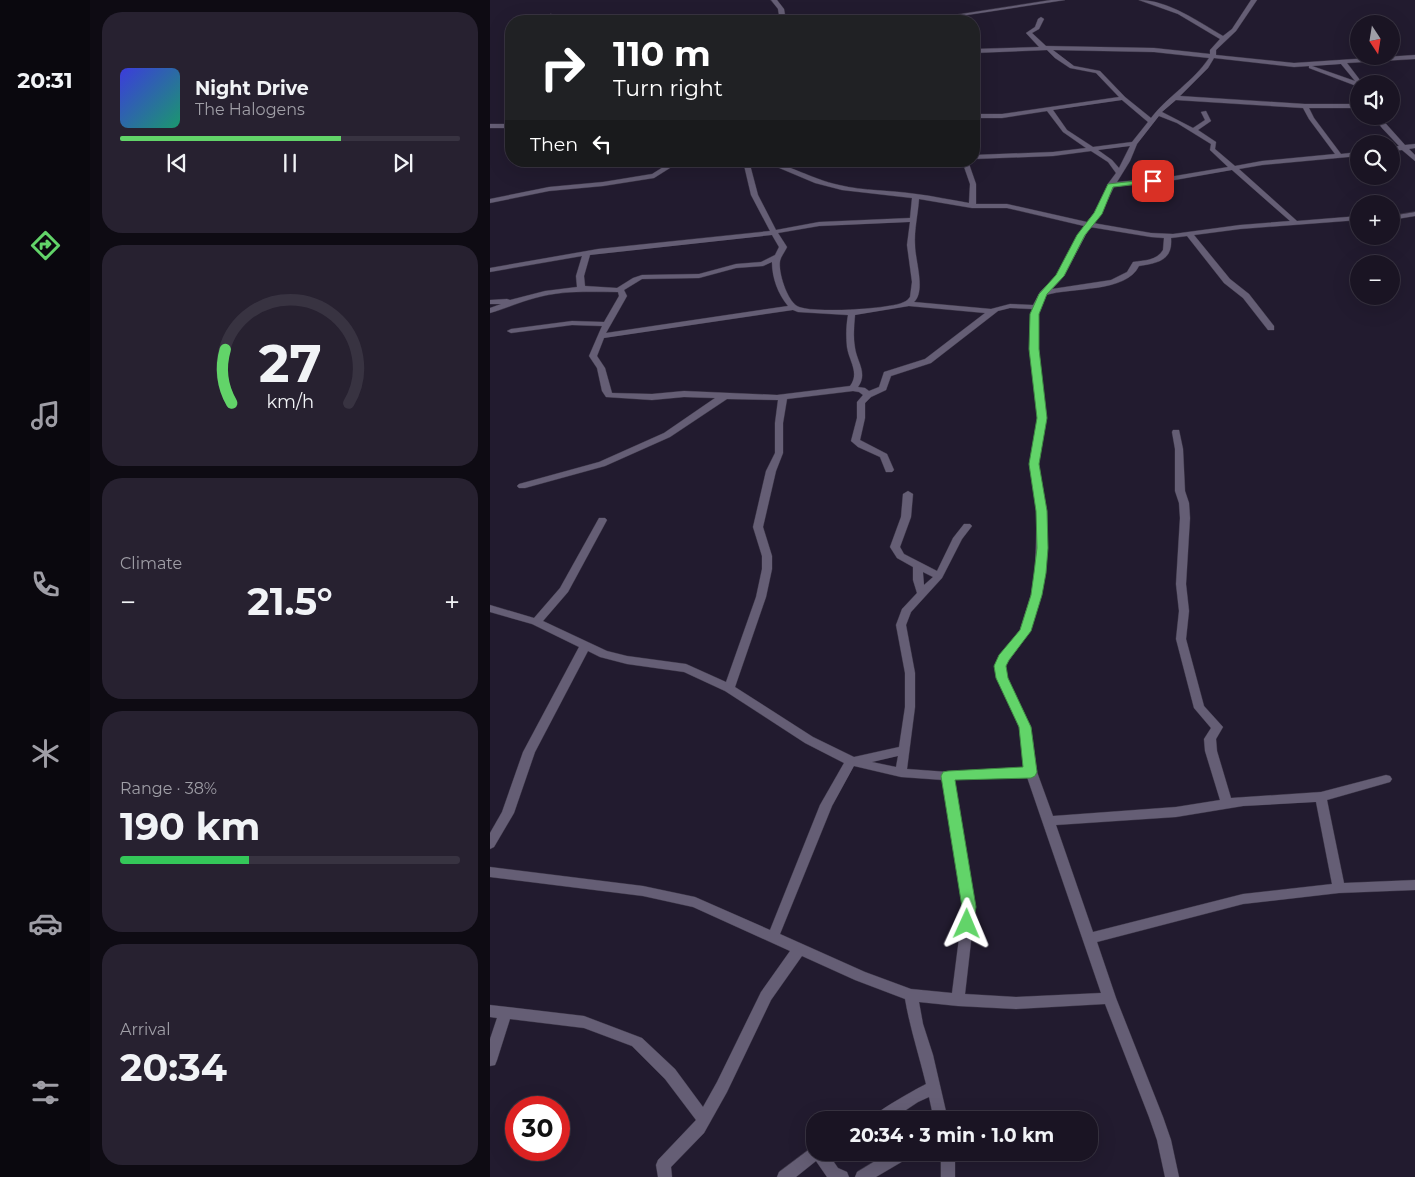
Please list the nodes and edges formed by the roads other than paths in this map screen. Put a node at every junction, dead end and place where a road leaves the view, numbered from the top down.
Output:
1 (774, 0) edge
2 (1062, 0) edge
3 (1142, 0) edge
4 (1254, 0) edge
5 (782, 15) edge
6 (960, 15) edge
7 (1041, 19) dead end
8 (1223, 39) junction
9 (1046, 48) junction
10 (980, 51) edge
11 (1213, 56) junction
12 (1415, 57) edge
13 (1342, 62) junction
14 (1308, 65) junction
15 (1352, 75) edge
16 (1350, 81) edge
17 (1123, 98) junction
18 (1175, 98) junction
19 (1305, 106) junction
20 (1350, 106) edge
21 (1049, 109) junction
22 (1204, 112) dead end
23 (1158, 113) junction
24 (980, 116) edge
25 (1151, 120) junction
26 (1383, 125) edge
27 (490, 126) edge
28 (498, 126) junction
29 (505, 126) edge
30 (1194, 130) junction
31 (490, 134) edge
32 (1134, 144) junction
33 (1415, 146) edge
34 (1400, 148) edge
35 (1403, 148) junction
36 (1094, 149) junction
37 (1350, 154) edge
38 (1339, 155) junction
39 (980, 157) edge
40 (1415, 159) edge
41 (668, 167) edge
42 (746, 167) edge
43 (781, 167) edge
44 (967, 167) edge
45 (1233, 168) junction
46 (1119, 172) junction
47 (1110, 185) junction
48 (916, 196) junction
49 (490, 201) edge
50 (972, 206) junction
51 (1415, 214) edge
52 (1400, 216) edge
53 (1350, 219) edge
54 (914, 220) junction
55 (1296, 223) junction
56 (1088, 225) junction
57 (774, 232) junction
58 (1189, 234) junction
59 (1167, 236) junction
60 (587, 252) junction
61 (777, 257) junction
62 (490, 270) edge
63 (581, 288) junction
64 (620, 289) junction
65 (1044, 294) junction
66 (515, 301) junction
67 (490, 302) edge
68 (909, 304) junction
69 (1036, 307) junction
70 (794, 308) junction
71 (490, 311) edge
72 (992, 311) junction
73 (852, 313) junction
74 (606, 324) junction
75 (1271, 328) dead end
76 (511, 331) dead end
77 (601, 336) junction
78 (853, 388) junction
79 (868, 395) junction
80 (728, 396) junction
81 (783, 397) junction
82 (1176, 432) dead end
83 (890, 470) dead end
84 (522, 486) dead end
85 (908, 494) dead end
86 (602, 520) dead end
87 (967, 526) dead end
88 (918, 564) junction
89 (939, 576) junction
90 (922, 594) junction
91 (490, 608) edge
92 (536, 622) junction
93 (586, 646) junction
94 (729, 688) junction
95 (904, 750) junction
96 (853, 761) junction
97 (1031, 772) junction
98 (901, 774) junction
99 (948, 776) junction
100 (1386, 779) dead end
101 (1321, 797) junction
102 (1227, 804) junction
103 (1048, 821) junction
104 (490, 844) edge
105 (490, 872) edge
106 (1415, 884) edge
107 (1339, 888) junction
108 (773, 937) junction
109 (1090, 938) junction
110 (800, 949) junction
111 (911, 995) junction
112 (1109, 998) junction
113 (958, 1000) junction
114 (490, 1011) edge
115 (505, 1014) junction
116 (490, 1060) edge
117 (932, 1088) junction
118 (894, 1111) edge
119 (938, 1111) edge
120 (703, 1118) junction
121 (806, 1159) edge
122 (824, 1161) edge
123 (890, 1161) edge
124 (948, 1161) edge
125 (665, 1177) edge
126 (784, 1177) edge
127 (842, 1177) edge
128 (862, 1177) edge
129 (948, 1177) edge
130 (1172, 1177) edge

1 - 5 street
2 - 6 street
3 - 8 street
4 - 8 street
7 - 9 street
8 - 11 street
9 - 10 street
9 - 11 street
9 - 17 street
11 - 14 street
11 - 18 street
12 - 13 street
13 - 14 street
13 - 15 street
14 - 16 street
17 - 21 street
17 - 25 street
18 - 19 street
18 - 23 street
19 - 20 street
19 - 38 street
21 - 24 street
21 - 36 street
22 - 30 street
23 - 25 street
23 - 30 street
25 - 32 street
26 - 35 street
27 - 28 street
28 - 29 street
28 - 31 street
30 - 45 street
32 - 36 street
32 - 46 street
33 - 35 street
34 - 35 street
35 - 40 street
36 - 39 street
36 - 46 street
37 - 38 street
38 - 45 street
41 - 49 street
42 - 57 street
43 - 48 street
44 - 50 street
45 - 47 street
45 - 55 street
46 - 47 street
47 - 56 street
48 - 50 street
48 - 54 street
50 - 56 street
51 - 52 street
53 - 55 street
54 - 57 street
54 - 68 street
55 - 58 street
56 - 59 street
56 - 65 street
57 - 60 street
57 - 61 street
58 - 59 street
58 - 75 street
59 - 65 street
60 - 62 street
60 - 63 street
61 - 64 street
61 - 70 street
63 - 64 street
63 - 66 street
64 - 74 street
65 - 69 street
66 - 67 street
66 - 71 street
68 - 72 street
68 - 73 street
69 - 72 street
69 - 97 street
70 - 73 street
70 - 77 street
72 - 79 street
73 - 78 street
74 - 76 street
74 - 77 street
77 - 80 street
78 - 79 street
78 - 81 street
79 - 83 street
80 - 81 street
80 - 84 street
81 - 94 street
82 - 102 street
85 - 88 street
86 - 92 street
87 - 89 street
88 - 89 street
88 - 90 street
89 - 90 street
90 - 95 street
91 - 92 street
92 - 93 street
93 - 94 street
93 - 104 street
94 - 96 street
95 - 96 street
95 - 98 street
96 - 98 street
96 - 108 street
97 - 99 street
97 - 103 street
98 - 99 street
99 - 113 street
100 - 101 street
101 - 102 street
101 - 107 street
102 - 103 street
103 - 109 street
105 - 108 street
106 - 107 street
107 - 109 street
108 - 110 street
109 - 112 street
110 - 111 street
110 - 120 street
111 - 113 street
111 - 117 street
112 - 113 street
112 - 130 street
114 - 115 street
115 - 116 street
115 - 120 street
117 - 118 street
117 - 119 street
120 - 125 street
121 - 126 street
122 - 127 street
123 - 128 street
124 - 129 street

